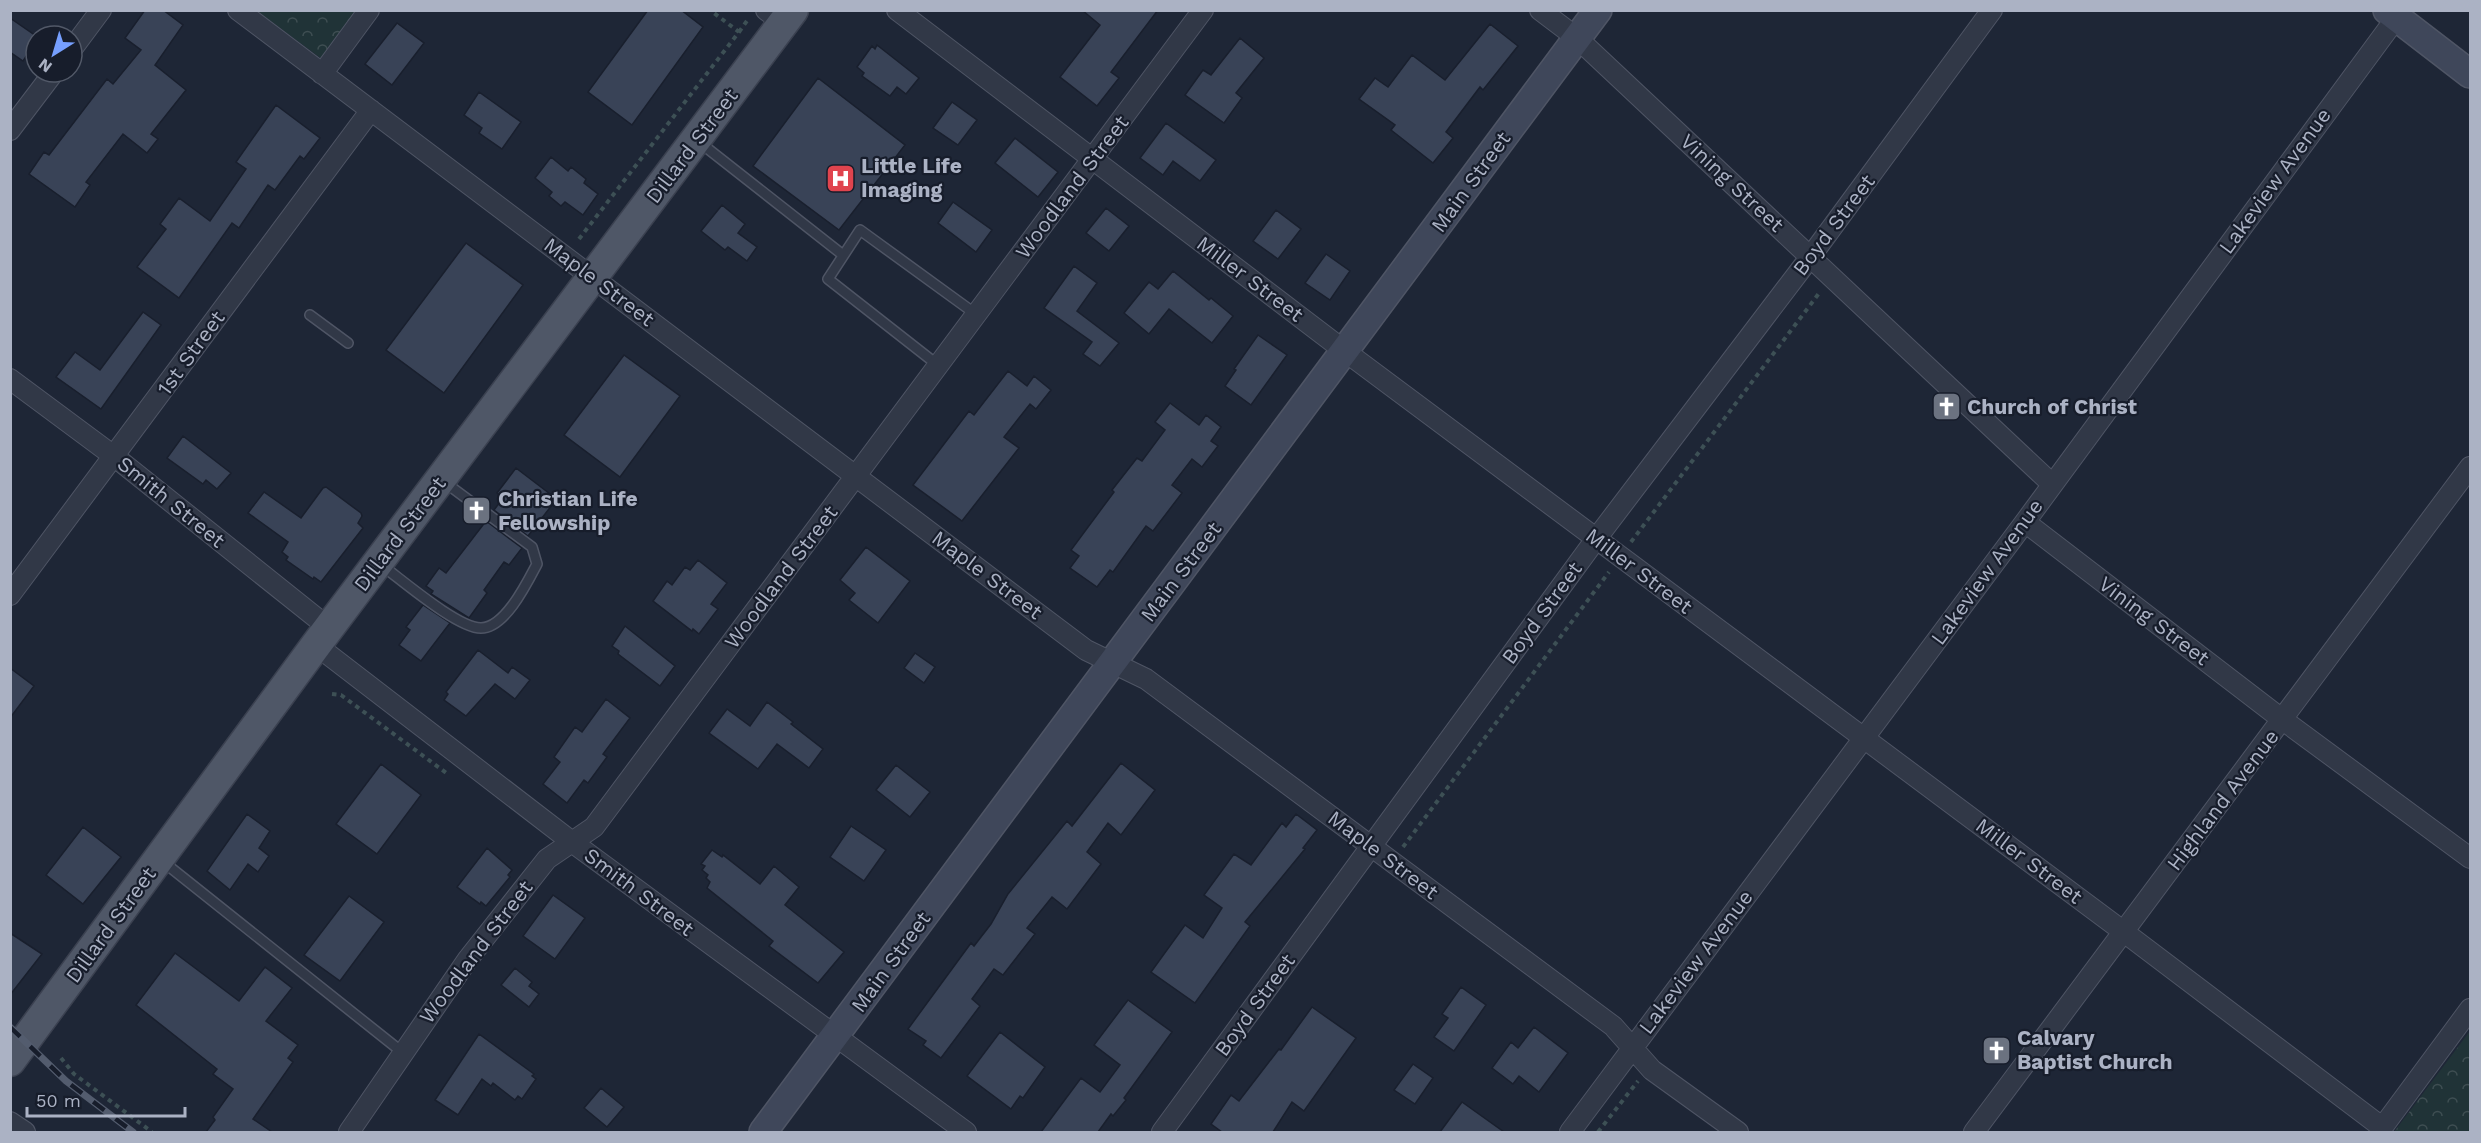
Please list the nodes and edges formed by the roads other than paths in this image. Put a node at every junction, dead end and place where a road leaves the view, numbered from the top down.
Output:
1 (101, 10) edge
2 (238, 10) edge
3 (369, 10) edge
4 (897, 10) edge
5 (1203, 10) edge
6 (1539, 10) edge
7 (1599, 10) edge
8 (1992, 10) edge
9 (2395, 13) edge
10 (781, 15) edge
11 (84, 33) edge
12 (1577, 39) junction
13 (322, 74) junction
14 (2470, 74) edge
15 (45, 84) edge
16 (371, 110) junction
17 (10, 130) edge
18 (696, 140) junction
19 (1092, 159) junction
20 (843, 255) junction
21 (1812, 256) junction
22 (593, 278) junction
23 (310, 315) dead end
24 (976, 315) junction
25 (348, 343) dead end
26 (1346, 352) junction
27 (939, 366) junction
28 (10, 379) edge
29 (115, 457) junction
30 (2470, 467) edge
31 (857, 476) junction
32 (441, 479) junction
33 (2052, 484) junction
34 (2025, 522) junction
35 (1596, 539) junction
36 (379, 562) junction
37 (10, 595) edge
38 (323, 636) junction
39 (1113, 663) junction
40 (2283, 720) junction
41 (1863, 737) junction
42 (572, 842) junction
43 (1372, 847) junction
44 (159, 858) junction
45 (2470, 858) edge
46 (2124, 932) junction
47 (2470, 1009) edge
48 (835, 1037) junction
49 (1632, 1048) junction
50 (16, 1049) edge
51 (402, 1052) junction
52 (10, 1122) edge
53 (2381, 1130) edge
54 (25, 1132) edge
55 (350, 1132) edge
56 (762, 1132) edge
57 (966, 1132) edge
58 (1162, 1132) edge
59 (1570, 1132) edge
60 (1738, 1132) edge
61 (1974, 1132) edge

1 - 11 street
2 - 13 street, Maple Street
3 - 13 street
4 - 19 street, Miller Street
5 - 19 street, Woodland Street
6 - 12 street, Vining Street
7 - 12 main road, Main Street
8 - 21 street, Boyd Street
9 - 14 main road
9 - 33 street, Lakeview Avenue
10 - 18 main road, Dillard Street
12 - 21 street, Vining Street
12 - 26 main road, Main Street
13 - 16 street, Maple Street
15 - 17 street
16 - 22 street, Maple Street
16 - 29 street, 1st Street
18 - 20 lane
18 - 22 main road, Dillard Street
19 - 24 street, Woodland Street
19 - 26 street, Miller Street
20 - 24 lane
20 - 27 lane
21 - 33 street, Vining Street
21 - 35 street, Boyd Street
22 - 31 street, Maple Street
22 - 32 main road, Dillard Street
23 - 25 lane
24 - 27 street, Woodland Street
26 - 35 street, Miller Street
26 - 39 main road, Main Street
27 - 31 street, Woodland Street
28 - 29 street, Smith Street
29 - 37 street, 1st Street
29 - 38 street, Smith Street
30 - 40 street, Highland Avenue
31 - 39 street, Maple Street
31 - 42 street, Woodland Street
32 - 36 main road, Dillard Street
32 - 36 lane
33 - 34 street, Lakeview Avenue
34 - 40 street, Vining Street
34 - 41 street, Lakeview Avenue
35 - 41 street, Miller Street
35 - 43 street, Boyd Street
36 - 38 main road, Dillard Street
38 - 42 street, Smith Street
38 - 44 main road, Dillard Street
39 - 43 street, Maple Street
39 - 48 main road, Main Street
40 - 45 street, Vining Street
40 - 46 street, Highland Avenue
41 - 46 street, Miller Street
41 - 49 street, Lakeview Avenue
42 - 48 street, Smith Street
42 - 51 street, Woodland Street
43 - 49 street, Maple Street
43 - 58 street, Boyd Street
44 - 50 main road, Dillard Street
44 - 51 lane
46 - 53 street, Miller Street
46 - 61 street, Highland Avenue
47 - 53 street
48 - 56 main road, Main Street
48 - 57 street, Smith Street
49 - 59 street, Lakeview Avenue
49 - 60 street, Maple Street
51 - 55 street, Woodland Street
52 - 54 street

